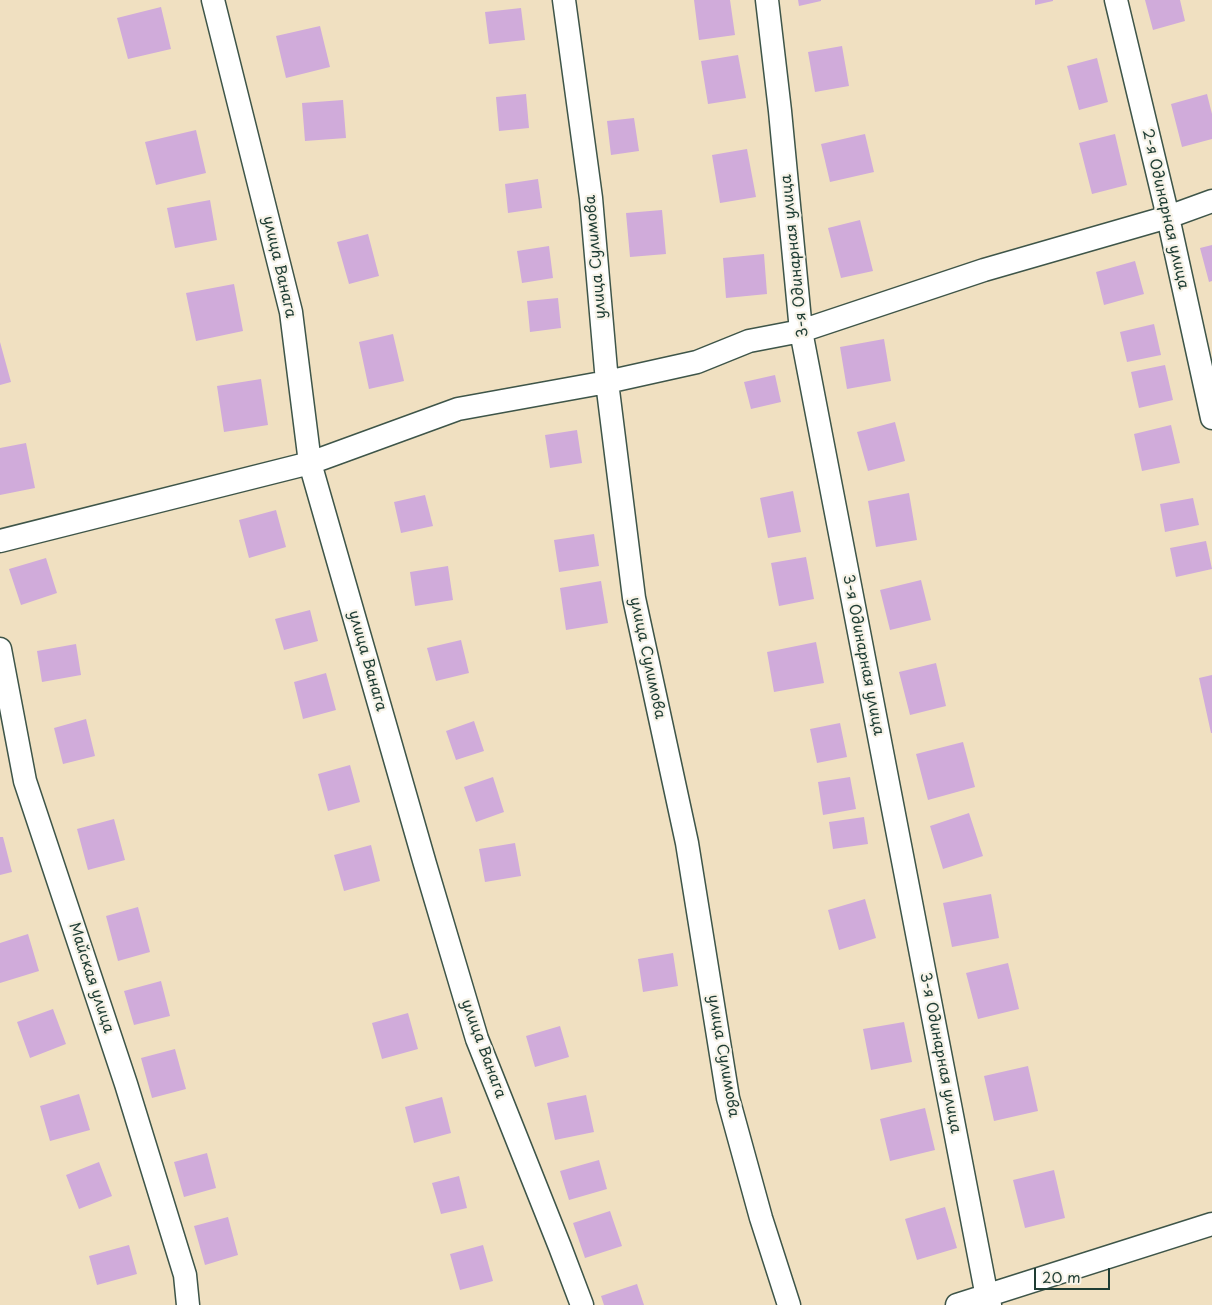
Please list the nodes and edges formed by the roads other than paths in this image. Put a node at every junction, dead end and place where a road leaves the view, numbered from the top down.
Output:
1 (213, 0) edge
2 (564, 0) edge
3 (767, 0) edge
4 (1116, 0) edge
5 (1212, 201) edge
6 (1168, 218) junction
7 (801, 331) junction
8 (606, 382) junction
9 (1212, 418) edge
10 (310, 463) junction
11 (0, 541) edge
12 (0, 649) edge
13 (1212, 1224) edge
14 (988, 1301) edge
15 (188, 1305) edge
16 (582, 1305) edge
17 (789, 1305) edge
18 (957, 1305) edge

1 - 10 street, улица Ванага
2 - 8 street, улица Сулимова
3 - 7 street, 3-я Одинарная улица
4 - 6 street, 2-я Одинарная улица
5 - 6 street
6 - 7 street
6 - 9 street, 2-я Одинарная улица
7 - 8 street
7 - 14 street, 3-я Одинарная улица
8 - 10 street
8 - 17 street, улица Сулимова
10 - 11 street
10 - 16 street, улица Ванага
12 - 15 street, Майская улица
13 - 14 street
14 - 18 street

